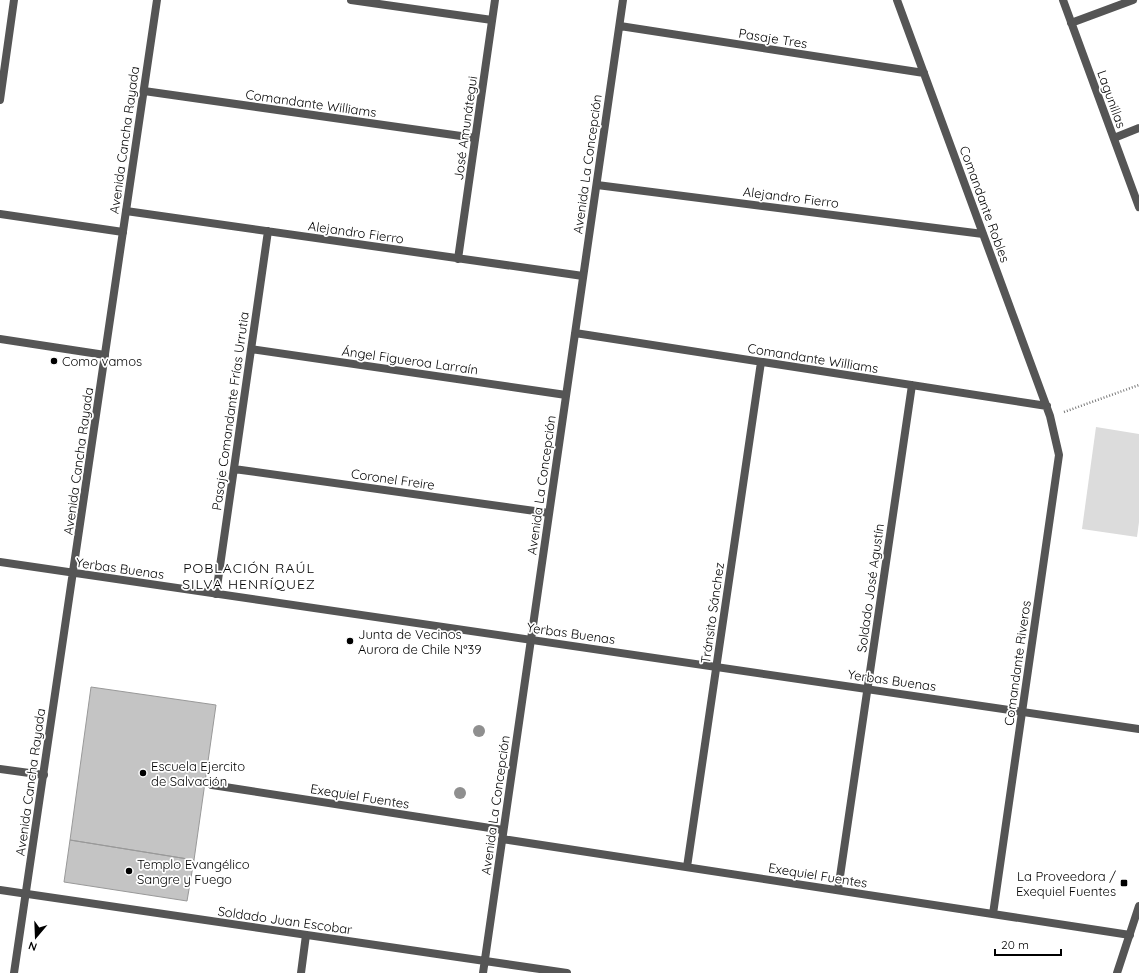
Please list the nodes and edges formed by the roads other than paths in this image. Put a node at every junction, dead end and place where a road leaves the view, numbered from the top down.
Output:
1 (14, 0) edge
2 (157, 0) edge
3 (351, 0) edge
4 (495, 0) edge
5 (623, 0) edge
6 (897, 0) edge
7 (1063, 0) edge
8 (1132, 0) edge
9 (492, 20) junction
10 (1071, 22) junction
11 (620, 26) junction
12 (924, 73) junction
13 (144, 91) junction
14 (0, 100) edge
15 (1139, 128) edge
16 (475, 138) junction
17 (1114, 138) junction
18 (596, 185) junction
19 (1139, 206) edge
20 (126, 211) junction
21 (0, 214) edge
22 (268, 231) junction
23 (123, 232) junction
24 (983, 234) junction
25 (458, 259) junction
26 (583, 276) junction
27 (575, 333) junction
28 (0, 339) edge
29 (251, 349) junction
30 (105, 355) junction
31 (761, 362) junction
32 (912, 385) junction
33 (566, 395) junction
34 (1047, 406) junction
35 (1050, 416) joint
36 (234, 469) junction
37 (549, 513) junction
38 (0, 562) edge
39 (73, 573) junction
40 (216, 594) junction
41 (531, 640) junction
42 (716, 666) junction
43 (868, 688) junction
44 (1022, 711) junction
45 (1139, 729) edge
46 (0, 769) edge
47 (44, 775) junction
48 (212, 785) dead end
49 (503, 830) junction
50 (502, 839) junction
51 (687, 867) junction
52 (0, 890) edge
53 (838, 890) junction
54 (26, 894) junction
55 (1139, 906) edge
56 (993, 914) junction
57 (1136, 925) edge
58 (306, 935) junction
59 (1130, 935) junction
60 (484, 961) junction
61 (14, 973) edge
62 (301, 973) edge
63 (483, 973) edge
64 (567, 973) edge
65 (1117, 973) edge

1 - 14 street
2 - 13 street, Avenida Cancha Rayada
3 - 9 street
4 - 9 street, José Amunátegui
5 - 11 street, Avenida La Concepción
6 - 12 street, Comandante Robles
7 - 10 street, Lagunillas
8 - 10 street
9 - 16 street, José Amunátegui
10 - 17 street, Lagunillas
11 - 12 street, Pasaje Tres
11 - 18 street, Avenida La Concepción
12 - 24 street, Comandante Robles
13 - 16 street, Comandante Williams
13 - 20 street, Avenida Cancha Rayada
15 - 17 street
16 - 25 street, José Amunátegui
17 - 19 street, Lagunillas
18 - 24 street, Alejandro Fierro
18 - 26 street, Avenida La Concepción
20 - 22 street, Alejandro Fierro
20 - 23 street, Avenida Cancha Rayada
21 - 23 street
22 - 25 street, Alejandro Fierro
22 - 29 street, Pasaje Comandante Frías Urrutia
23 - 30 street, Avenida Cancha Rayada
24 - 34 street, Comandante Robles
25 - 26 street, Alejandro Fierro
26 - 27 street, Avenida La Concepción
27 - 31 street, Comandante Williams
27 - 33 street, Avenida La Concepción
28 - 30 street
29 - 33 street, Ángel Figueroa Larraín
29 - 36 street, Pasaje Comandante Frías Urrutia
30 - 39 street, Avenida Cancha Rayada
31 - 32 street, Comandante Williams
31 - 42 street, Tránsito Sánchez
32 - 34 street, Comandante Williams
32 - 43 street, Soldado José Agustín
33 - 37 street, Avenida La Concepción
34 - 35 street, Comandante Robles
35 - 44 street, Comandante Riveros
36 - 37 street, Coronel Freire
36 - 40 street, Pasaje Comandante Frías Urrutia
37 - 41 street, Avenida La Concepción
38 - 39 street, Yerbas Buenas
39 - 40 street, Yerbas Buenas
39 - 47 street, Avenida Cancha Rayada
40 - 41 street, Yerbas Buenas
41 - 42 street, Yerbas Buenas
41 - 49 street, Avenida La Concepción
42 - 43 street, Yerbas Buenas
42 - 51 street, Tránsito Sánchez
43 - 44 street, Yerbas Buenas
43 - 53 street, Soldado José Agustín
44 - 45 street, Yerbas Buenas
44 - 56 street, Comandante Riveros
46 - 47 street
47 - 54 street, Avenida Cancha Rayada
48 - 49 street, Exequiel Fuentes
49 - 50 street, Avenida La Concepción
50 - 51 street, Exequiel Fuentes
50 - 60 street, Avenida La Concepción
51 - 53 street, Exequiel Fuentes
52 - 54 street, Soldado Juan Escobar
53 - 56 street, Exequiel Fuentes
54 - 58 street, Soldado Juan Escobar
54 - 61 street, Avenida Cancha Rayada
55 - 57 street
56 - 59 street, Exequiel Fuentes
57 - 59 street
58 - 60 street, Soldado Juan Escobar
58 - 62 street
59 - 65 street
60 - 63 street, Avenida La Concepción
60 - 64 street, Soldado Juan Escobar

